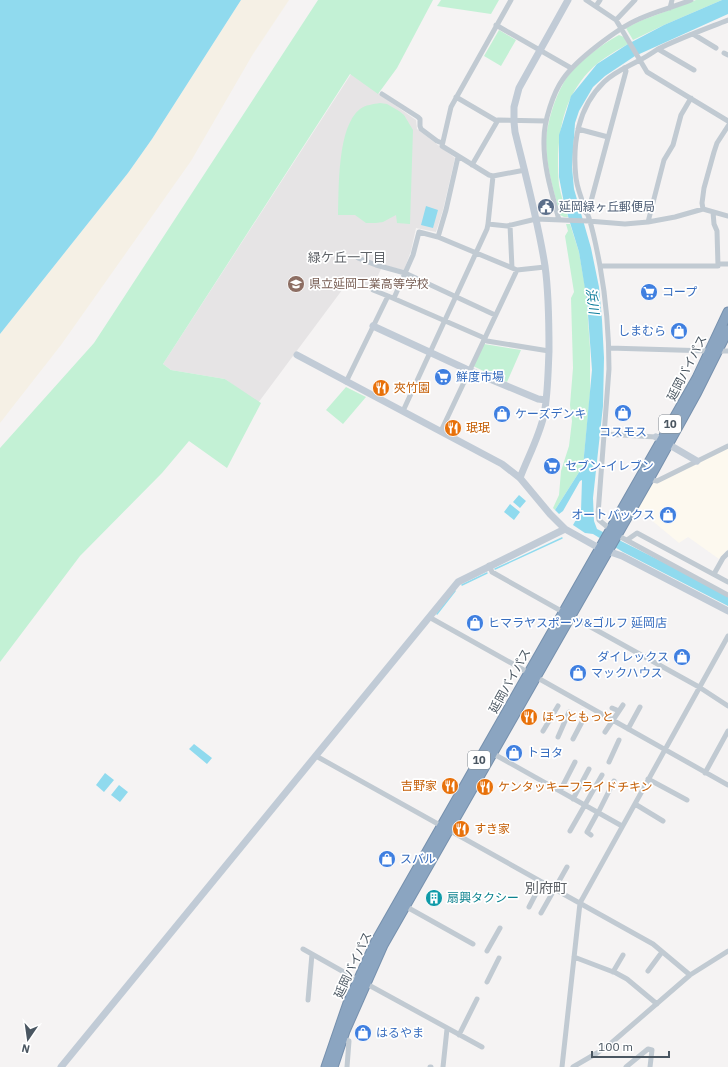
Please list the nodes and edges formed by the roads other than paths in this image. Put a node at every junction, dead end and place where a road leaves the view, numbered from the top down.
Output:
1 (511, 0) edge
2 (568, 0) edge
3 (586, 0) edge
4 (600, 0) edge
5 (635, 0) edge
6 (672, 0) edge
7 (691, 0) edge
8 (596, 6) junction
9 (670, 8) junction
10 (616, 20) junction
11 (728, 20) edge
12 (496, 26) junction
13 (622, 29) junction
14 (693, 34) junction
15 (716, 48) dead end
16 (658, 49) junction
17 (539, 50) junction
18 (640, 60) junction
19 (571, 68) junction
20 (624, 68) junction
21 (694, 70) dead end
22 (382, 94) dead end
23 (456, 97) junction
24 (691, 98) junction
25 (514, 120) junction
26 (498, 121) junction
27 (546, 121) junction
28 (728, 121) edge
29 (728, 126) edge
30 (578, 129) junction
31 (608, 137) junction
32 (442, 143) junction
33 (458, 157) junction
34 (472, 165) junction
35 (525, 170) junction
36 (493, 176) junction
37 (703, 209) junction
38 (713, 212) junction
39 (586, 213) junction
40 (728, 216) edge
41 (536, 219) junction
42 (562, 220) junction
43 (589, 221) junction
44 (648, 222) junction
45 (488, 224) junction
46 (510, 225) junction
47 (438, 236) junction
48 (476, 254) junction
49 (358, 258) dead end
50 (718, 264) junction
51 (728, 264) edge
52 (600, 266) junction
53 (545, 267) junction
54 (515, 269) junction
55 (405, 273) junction
56 (373, 290) dead end
57 (388, 296) junction
58 (456, 297) junction
59 (394, 298) junction
60 (728, 312) edge
61 (495, 315) junction
62 (444, 321) junction
63 (373, 326) junction
64 (728, 330) edge
65 (484, 339) junction
66 (609, 348) junction
67 (549, 351) junction
68 (713, 351) junction
69 (728, 351) edge
70 (430, 352) junction
71 (297, 355) dead end
72 (470, 369) junction
73 (346, 382) junction
74 (546, 400) junction
75 (403, 412) junction
76 (441, 431) junction
77 (604, 434) junction
78 (662, 440) junction
79 (728, 446) edge
80 (697, 461) junction
81 (520, 478) junction
82 (649, 479) junction
83 (565, 529) junction
84 (609, 531) junction
85 (617, 536) junction
86 (627, 540) junction
87 (605, 547) junction
88 (728, 553) edge
89 (489, 565) junction
90 (714, 574) junction
91 (728, 582) edge
92 (728, 595) edge
93 (728, 611) edge
94 (567, 614) junction
95 (429, 617) junction
96 (728, 636) edge
97 (532, 675) junction
98 (699, 687) junction
99 (623, 705) dead end
100 (558, 706) dead end
101 (728, 706) edge
102 (640, 707) dead end
103 (612, 708) dead end
104 (619, 711) junction
105 (569, 712) dead end
106 (583, 720) dead end
107 (613, 721) junction
108 (628, 729) junction
109 (543, 731) dead end
110 (728, 731) edge
111 (605, 732) dead end
112 (558, 737) dead end
113 (573, 739) dead end
114 (619, 740) dead end
115 (664, 750) junction
116 (492, 753) junction
117 (316, 756) junction
118 (575, 762) dead end
119 (609, 762) dead end
120 (589, 769) dead end
121 (705, 773) junction
122 (602, 775) dead end
123 (648, 779) junction
124 (614, 781) dead end
125 (728, 785) edge
126 (560, 792) junction
127 (573, 798) junction
128 (687, 800) dead end
129 (635, 804) junction
130 (585, 805) junction
131 (598, 812) junction
132 (664, 821) dead end
133 (622, 826) junction
134 (445, 828) junction
135 (570, 831) dead end
136 (591, 835) dead end
137 (567, 867) dead end
138 (542, 882) junction
139 (555, 889) junction
140 (580, 903) junction
141 (405, 906) junction
142 (529, 907) dead end
143 (542, 913) dead end
144 (500, 928) dead end
145 (473, 944) dead end
146 (303, 949) dead end
147 (487, 951) dead end
148 (728, 951) edge
149 (662, 952) junction
150 (312, 954) junction
151 (623, 955) dead end
152 (499, 958) dead end
153 (574, 958) junction
154 (648, 971) dead end
155 (613, 972) junction
156 (690, 974) junction
157 (361, 982) junction
158 (487, 982) dead end
159 (477, 999) dead end
160 (308, 1000) dead end
161 (656, 1004) junction
162 (447, 1029) junction
163 (459, 1035) junction
164 (339, 1038) junction
165 (482, 1048) dead end
166 (61, 1067) edge
167 (326, 1067) edge
168 (333, 1067) edge
169 (347, 1067) edge
170 (443, 1067) edge
171 (562, 1067) edge
172 (573, 1067) edge
173 (626, 1067) edge
174 (650, 1067) edge

1 - 12 street
2 - 17 street
3 - 8 street
4 - 8 street
5 - 10 street
6 - 9 street
7 - 9 street
8 - 10 street
9 - 13 street
10 - 13 street
11 - 14 street
12 - 17 street
12 - 23 street
13 - 18 street
13 - 19 street
14 - 15 street
14 - 16 street
16 - 18 street
16 - 21 street
17 - 19 street
17 - 25 street
18 - 20 street
18 - 24 street
19 - 27 street
20 - 30 street
20 - 31 street
22 - 32 street
23 - 26 street
23 - 32 street
24 - 28 street
24 - 44 street
25 - 26 street
25 - 27 street
25 - 35 street
26 - 34 street
27 - 42 street
29 - 37 street
30 - 31 street
30 - 39 street
31 - 39 street
32 - 33 street
33 - 34 street
33 - 47 street
34 - 36 street
35 - 36 street
35 - 41 street
36 - 45 street
37 - 38 street
37 - 44 street
38 - 40 street
38 - 50 street
39 - 43 street
41 - 42 street
41 - 46 street
41 - 53 street
42 - 43 street
43 - 44 street
43 - 52 street
45 - 46 street
45 - 48 street
46 - 54 street
47 - 48 street
47 - 55 street
48 - 54 street
48 - 58 street
49 - 55 street
50 - 51 street
50 - 52 street
52 - 66 street
53 - 54 street
53 - 67 street
54 - 61 street
55 - 58 street
55 - 59 street
56 - 57 street
57 - 59 street
57 - 63 street
58 - 61 street
58 - 62 street
59 - 62 street
60 - 68 highway, 延岡バイパス / 10
61 - 65 street
62 - 65 street
62 - 70 street
63 - 70 street
63 - 73 street
64 - 68 highway, 延岡バイパス / 10
65 - 67 street
65 - 72 street
66 - 68 street
66 - 77 street
67 - 74 street
68 - 69 street
68 - 78 highway, 延岡バイパス / 10
70 - 72 street
70 - 75 street
71 - 73 street
72 - 74 street
72 - 76 street
73 - 75 street
74 - 81 street
75 - 76 street
76 - 81 street
77 - 78 street
77 - 84 street
78 - 80 street
78 - 82 highway, 延岡バイパス / 10
78 - 84 highway, 延岡バイパス / 10
79 - 80 street
80 - 82 street
81 - 83 street
82 - 85 highway, 延岡バイパス / 10
83 - 87 street
83 - 89 street
84 - 85 street
84 - 87 highway, 延岡バイパス / 10
85 - 86 street
85 - 87 highway, 延岡バイパス / 10
86 - 90 street
86 - 92 street
87 - 93 street
87 - 94 highway, 延岡バイパス / 10
88 - 90 street
89 - 94 street
89 - 95 street
90 - 91 street
94 - 97 highway, 延岡バイパス / 10
94 - 98 street
95 - 97 street
95 - 117 street
96 - 98 street
97 - 107 street
97 - 116 highway, 延岡バイパス / 10
97 - 134 highway, 延岡バイパス / 10
98 - 101 street
98 - 115 street
99 - 104 street
100 - 109 street
102 - 108 street
103 - 104 street
104 - 107 street
105 - 112 street
106 - 113 street
107 - 108 street
107 - 111 street
108 - 115 street
110 - 121 street
114 - 119 street
115 - 121 street
115 - 123 street
116 - 126 street
116 - 134 highway, 延岡バイパス / 10
117 - 134 street
117 - 166 street
118 - 126 street
120 - 127 street
121 - 125 street
122 - 130 street
123 - 128 street
123 - 129 street
124 - 131 street
126 - 127 street
127 - 130 street
129 - 132 street
129 - 133 street
130 - 131 street
130 - 135 street
131 - 133 street
131 - 136 street
133 - 140 street
134 - 138 street
134 - 141 highway, 延岡バイパス / 10
134 - 157 highway, 延岡バイパス / 10
137 - 139 street
138 - 139 street
138 - 142 street
139 - 140 street
139 - 143 street
140 - 149 street
140 - 153 street
141 - 145 street
141 - 157 highway, 延岡バイパス / 10
144 - 147 street
146 - 150 street
148 - 156 street
149 - 154 street
149 - 156 street
150 - 157 street
150 - 160 street
151 - 155 street
152 - 158 street
153 - 155 street
153 - 171 street
155 - 161 street
156 - 161 street
157 - 162 street
157 - 164 highway, 延岡バイパス / 10
159 - 163 street
161 - 172 street
162 - 163 street
162 - 170 street
163 - 165 street
164 - 167 highway, 延岡バイパス / 10
164 - 168 highway, 延岡バイパス / 10
164 - 169 street
173 - 174 street

